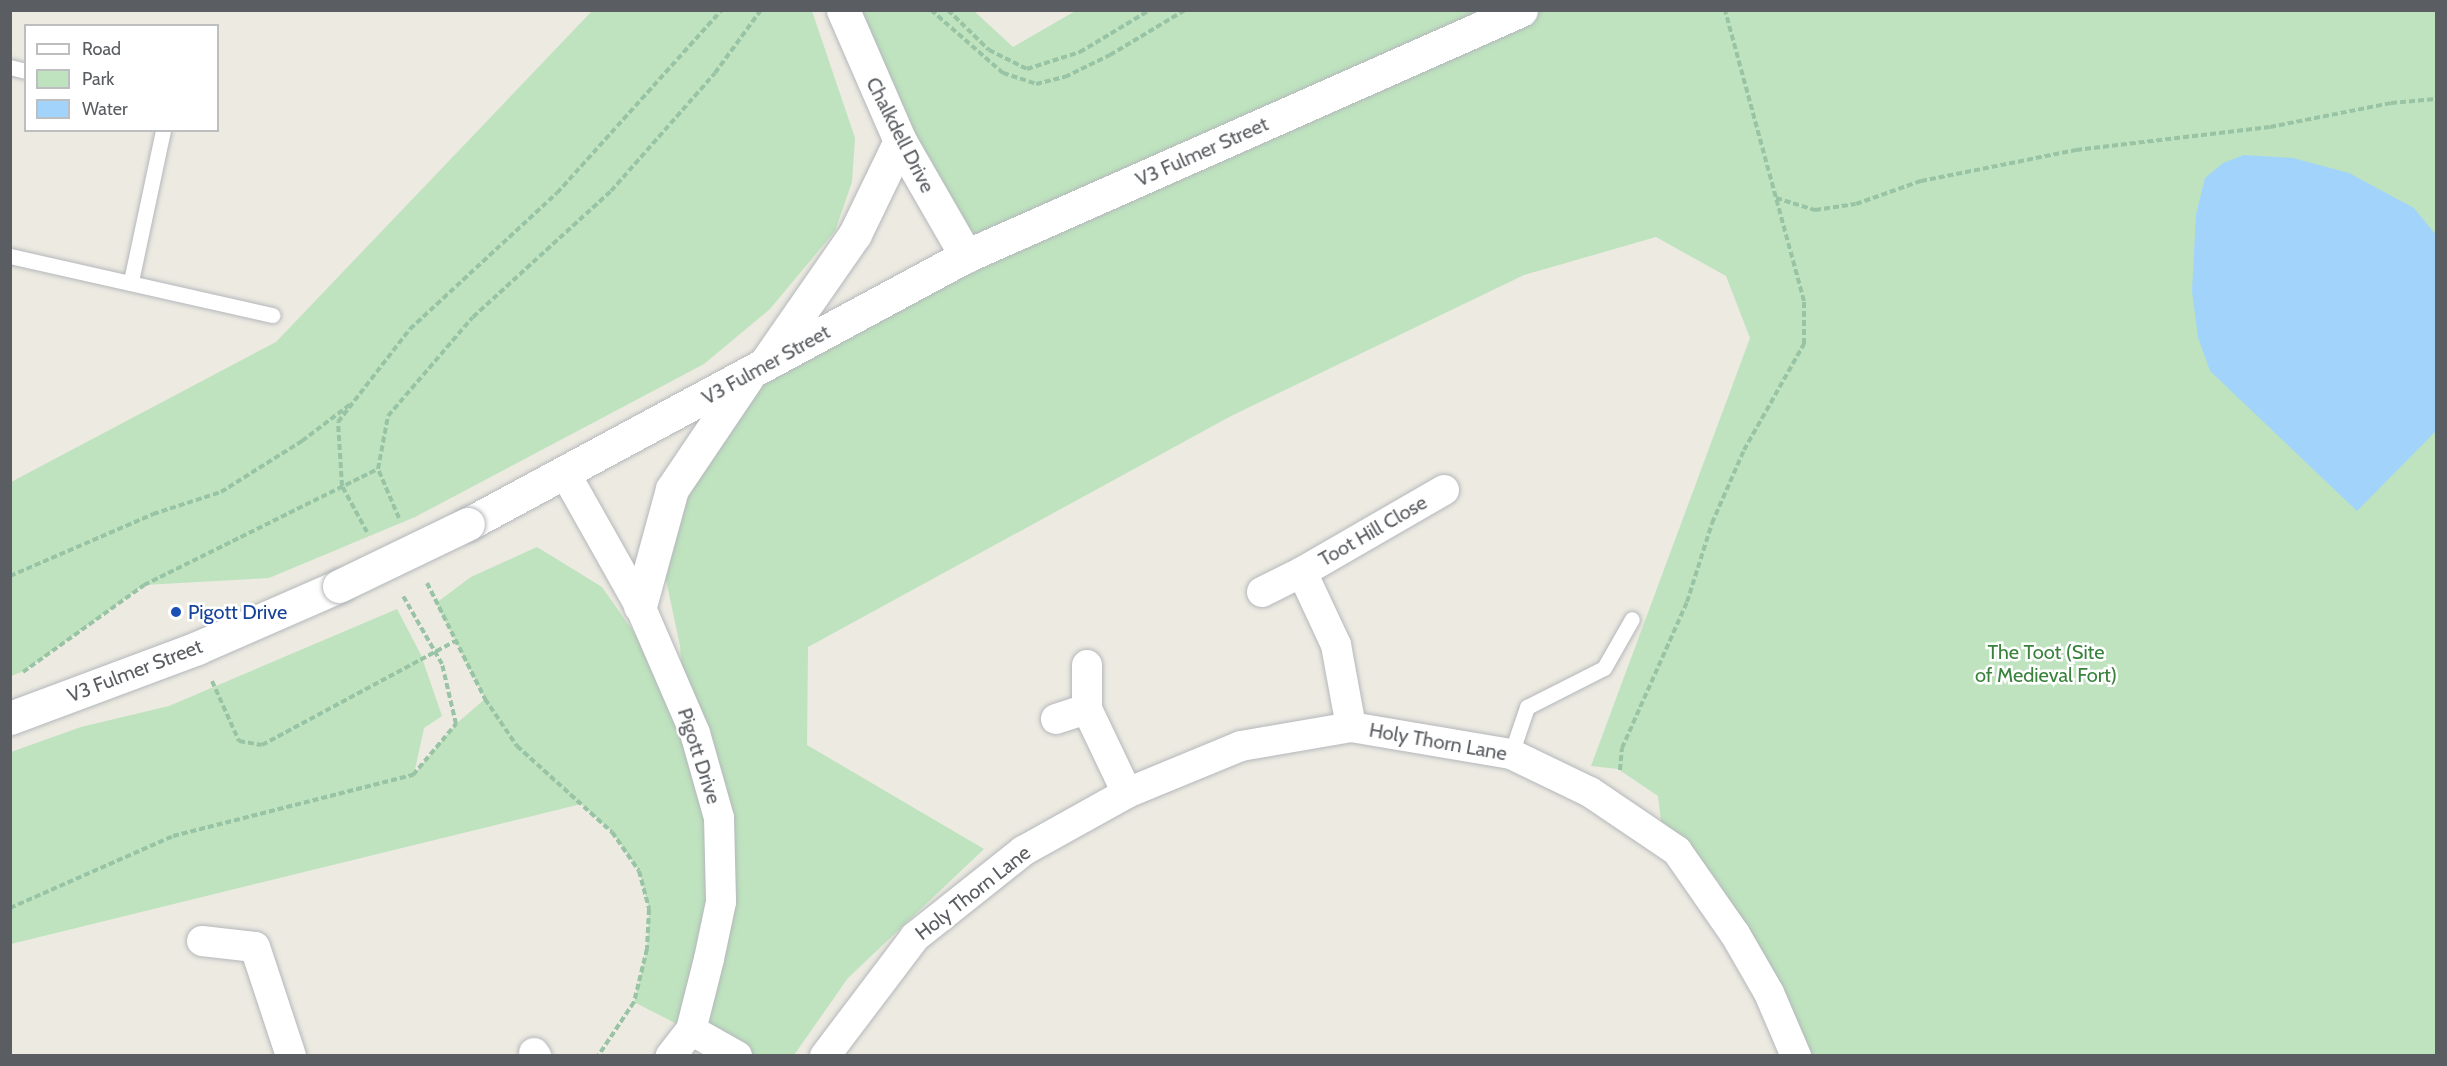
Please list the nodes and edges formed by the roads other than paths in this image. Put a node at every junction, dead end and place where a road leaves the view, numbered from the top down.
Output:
1 (843, 10) edge
2 (1521, 10) edge
3 (163, 132) edge
4 (900, 141) junction
5 (10, 256) edge
6 (966, 256) junction
7 (131, 281) junction
8 (272, 315) dead end
9 (756, 371) junction
10 (565, 473) junction
11 (1444, 490) dead end
12 (1302, 572) junction
13 (1262, 592) dead end
14 (640, 606) junction
15 (1632, 619) dead end
16 (1087, 665) dead end
17 (1087, 709) junction
18 (10, 718) edge
19 (1056, 719) dead end
20 (1351, 727) junction
21 (1511, 754) junction
22 (1127, 793) junction
23 (202, 941) dead end
24 (691, 1030) junction
25 (291, 1056) edge
26 (671, 1056) edge
27 (737, 1056) edge
28 (825, 1056) edge
29 (1796, 1056) edge

1 - 4 street, Chalkdell Drive
2 - 6 street, V3 Fulmer Street
3 - 7 lane
4 - 6 street, Chalkdell Drive
4 - 9 street
5 - 7 lane
6 - 9 street, V3 Fulmer Street
7 - 8 lane
9 - 10 street, V3 Fulmer Street
9 - 14 street
10 - 14 street, Pigott Drive
10 - 18 street, V3 Fulmer Street, bridge
11 - 12 street, Toot Hill Close
12 - 13 street, Toot Hill Close
12 - 20 street, Toot Hill Close
14 - 24 street, Pigott Drive
15 - 21 lane
16 - 17 street
17 - 19 street
17 - 22 street
20 - 21 street, Holy Thorn Lane
20 - 22 street, Holy Thorn Lane
21 - 29 street, Holy Thorn Lane
22 - 28 street, Holy Thorn Lane
23 - 25 street
24 - 26 street, Pigott Drive
24 - 27 street

